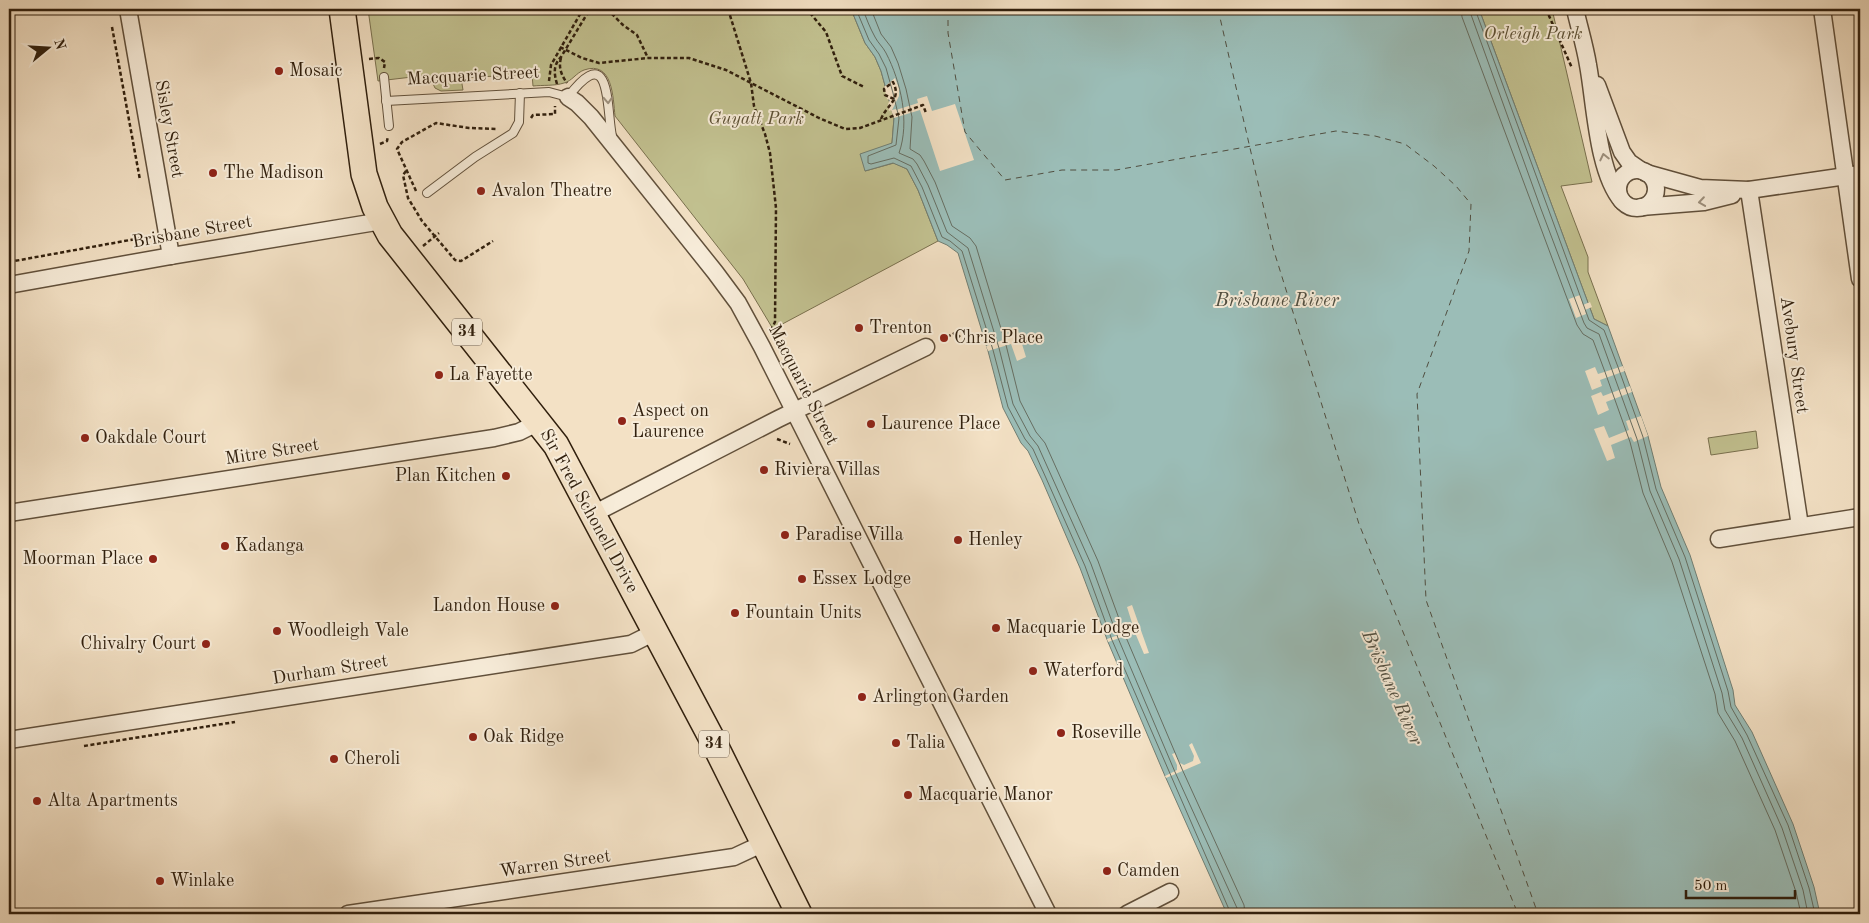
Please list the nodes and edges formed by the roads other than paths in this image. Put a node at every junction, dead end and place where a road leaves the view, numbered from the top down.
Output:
1 (128, 9) edge
2 (342, 9) edge
3 (1575, 9) edge
4 (1822, 9) edge
5 (1580, 66) junction
6 (384, 77) road end
7 (520, 93) junction
8 (561, 96) junction
9 (386, 101) junction
10 (389, 126) dead end
11 (614, 144) junction
12 (1644, 172) junction
13 (1853, 175) edge
14 (1749, 190) junction
15 (427, 193) dead end
16 (1622, 201) junction
17 (1639, 208) junction
18 (382, 221) junction
19 (171, 256) junction
20 (1860, 279) edge
21 (9, 284) edge
22 (926, 347) dead end
23 (794, 411) junction
24 (538, 422) junction
25 (9, 513) edge
26 (593, 514) junction
27 (1860, 517) edge
28 (1800, 526) junction
29 (1718, 539) dead end
30 (655, 632) junction
31 (9, 740) edge
32 (764, 843) junction
33 (1170, 892) dead end
34 (348, 914) edge
35 (800, 914) edge
36 (1048, 914) edge
37 (1127, 914) edge

1 - 19 street, Sisley Street
2 - 18 main road, Sir Fred Schonell Drive / 34
3 - 5 street
4 - 13 street
5 - 12 street
16 -> 5 street
6 - 9 lane
7 - 8 lane, Macquarie Street
7 - 9 lane, Macquarie Street
7 - 15 lane
8 - 11 street, Macquarie Street
8 -> 11 lane
9 - 10 lane
11 - 23 street, Macquarie Street
12 - 14 street
12 - 16 street
12 - 17 street
13 - 14 street
13 - 20 street
14 -> 17 street
14 - 28 street, Avebury Street
16 - 17 street
18 - 19 street, Brisbane Street
18 - 24 main road, Sir Fred Schonell Drive / 34
19 - 21 street, Brisbane Street
22 - 23 street
23 - 26 street
23 - 36 street, Macquarie Street
24 - 25 street, Mitre Street
24 - 26 main road, Sir Fred Schonell Drive / 34
26 - 30 main road, Sir Fred Schonell Drive / 34
27 - 28 street
28 - 29 street
30 - 31 street, Durham Street
30 - 32 main road, Sir Fred Schonell Drive / 34
32 - 34 street, Warren Street
32 - 35 main road, Sir Fred Schonell Drive / 34
33 - 37 street

